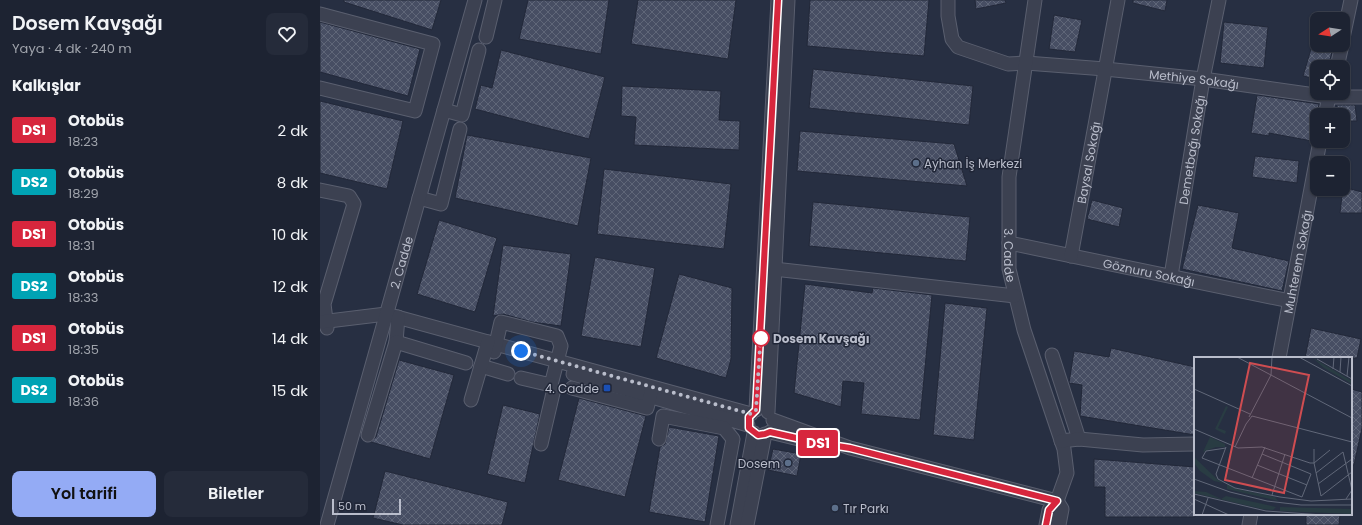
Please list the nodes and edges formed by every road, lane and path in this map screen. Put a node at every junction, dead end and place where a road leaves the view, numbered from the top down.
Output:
1 (475, 0) edge
2 (495, 0) edge
3 (778, 0) edge
4 (788, 0) edge
5 (948, 0) edge
6 (1035, 0) edge
7 (1118, 0) edge
8 (1219, 0) edge
9 (1351, 0) edge
10 (1348, 12) edge
11 (320, 14) edge
12 (486, 37) dead end
13 (479, 50) dead end
14 (1026, 63) junction
15 (1105, 69) junction
16 (1203, 79) junction
17 (320, 88) edge
18 (1310, 92) edge
19 (1350, 96) edge
20 (1362, 97) edge
21 (444, 110) junction
22 (460, 128) dead end
23 (1319, 148) edge
24 (320, 190) edge
25 (419, 198) junction
26 (1009, 243) junction
27 (1071, 256) junction
28 (769, 269) junction
29 (1170, 276) junction
30 (1015, 296) junction
31 (1290, 301) junction
32 (322, 305) edge
33 (392, 319) junction
34 (323, 326) edge
35 (396, 342) junction
36 (491, 347) junction
37 (1052, 355) dead end
38 (1279, 357) edge
39 (466, 363) dead end
40 (557, 365) junction
41 (480, 366) junction
42 (508, 374) dead end
43 (521, 378) dead end
44 (551, 385) junction
45 (572, 388) dead end
46 (651, 392) junction
47 (471, 400) dead end
48 (761, 422) junction
49 (368, 434) dead end
50 (659, 439) dead end
51 (1079, 439) junction
52 (1061, 441) junction
53 (541, 444) dead end
54 (1194, 444) edge
55 (1057, 501) junction
56 (1251, 515) edge
57 (718, 519) edge
58 (742, 522) edge
59 (327, 525) edge
60 (1046, 525) edge
61 (1059, 525) edge
62 (1249, 525) edge

1 - 21 street, 2. Cadde
2 - 12 street
3 - 28 street
4 - 28 street
5 - 14 street, Methiye Sokağı
6 - 14 street, 3. Cadde
7 - 15 street, Baysal Sokağı
8 - 16 street, Demetbağı Sokağı
9 - 10 street
11 - 17 street
13 - 21 street
14 - 15 street, Methiye Sokağı
14 - 26 street, 3. Cadde
15 - 16 street, Methiye Sokağı
15 - 27 street, Baysal Sokağı
16 - 18 street, Methiye Sokağı
16 - 29 street, Demetbağı Sokağı
19 - 20 street, Methiye Sokağı
21 - 25 street, 2. Cadde
22 - 25 street
23 - 31 street, Muhterem Sokağı
24 - 32 street
25 - 33 street, 2. Cadde
26 - 27 street, Göznuru Sokağı
26 - 30 street, 3. Cadde
27 - 29 street, Göznuru Sokağı
28 - 30 street
28 - 48 street
29 - 31 street, Göznuru Sokağı
30 - 52 street, 3. Cadde
31 - 38 street, Muhterem Sokağı
32 - 34 street
33 - 34 street
33 - 35 street
33 - 36 street
33 - 59 street, 2. Cadde
35 - 39 street
35 - 49 street
36 - 40 street
36 - 40 street
36 - 41 street
37 - 51 street
40 - 44 street
40 - 46 street
41 - 42 street
41 - 47 street
43 - 44 street
44 - 53 street
45 - 46 street
46 - 48 street
48 - 55 street
48 - 58 street
50 - 57 street
51 - 52 street
51 - 54 street
52 - 55 street, 3. Cadde
55 - 60 street, 3. Cadde
55 - 61 street
56 - 62 street
57 - 58 street

